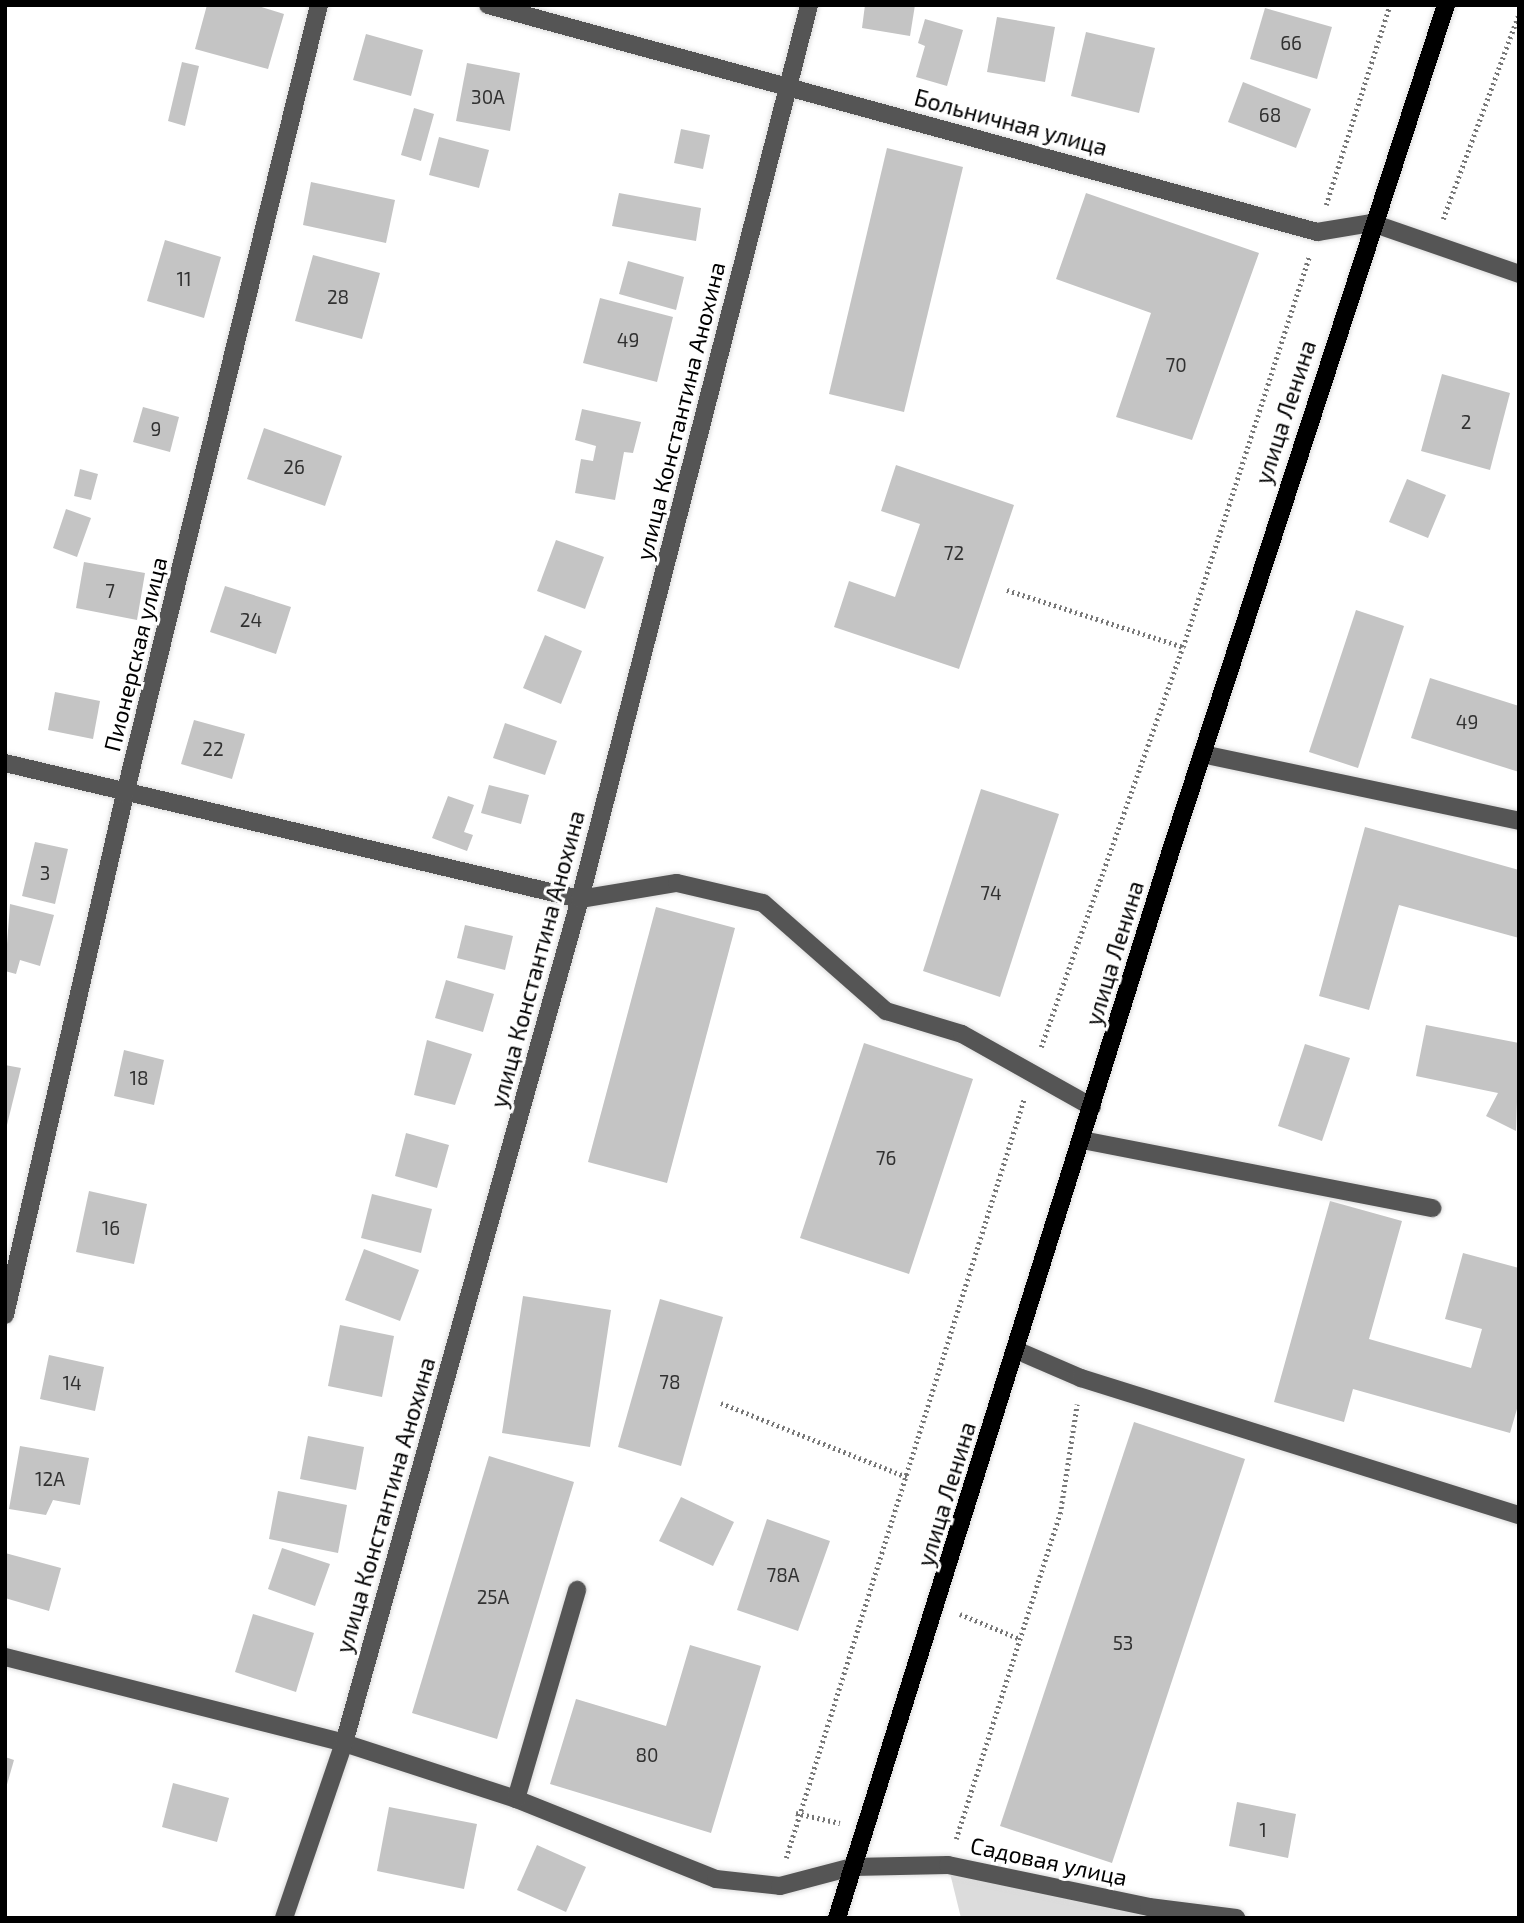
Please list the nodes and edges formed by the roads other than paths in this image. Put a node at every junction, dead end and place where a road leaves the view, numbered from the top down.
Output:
1 (319, 5) edge
2 (488, 5) edge
3 (809, 5) edge
4 (1446, 5) edge
5 (789, 87) junction
6 (1371, 223) junction
7 (1519, 274) edge
8 (1202, 754) junction
9 (5, 763) edge
10 (125, 794) junction
11 (1519, 821) edge
12 (580, 899) junction
13 (1092, 1107) junction
14 (1082, 1140) junction
15 (1432, 1208) dead end
16 (5, 1315) edge
17 (1016, 1350) junction
18 (1519, 1515) edge
19 (577, 1590) dead end
20 (5, 1657) edge
21 (344, 1743) junction
22 (516, 1799) junction
23 (852, 1867) junction
24 (284, 1918) edge
25 (837, 1918) edge
26 (1236, 1918) edge

1 - 10 street, Пионерская улица
2 - 5 street, Больничная улица
3 - 5 street, улица Константина Анохина
4 - 6 main road, улица Ленина
5 - 6 street, Больничная улица
5 - 12 street, улица Константина Анохина
6 - 7 street, Больничная улица
6 - 8 main road, улица Ленина
8 - 11 street
8 - 13 main road, улица Ленина
9 - 10 street
10 - 12 street
10 - 16 street, Пионерская улица
12 - 13 street
12 - 21 street, улица Константина Анохина
13 - 14 main road, улица Ленина
14 - 15 street
14 - 17 main road, улица Ленина
17 - 18 street
17 - 23 main road, улица Ленина
19 - 22 street
20 - 21 street, Садовая улица
21 - 22 street, Садовая улица
21 - 24 street, улица Константина Анохина
22 - 23 street, Садовая улица
23 - 25 main road, улица Ленина
23 - 26 street, Садовая улица

